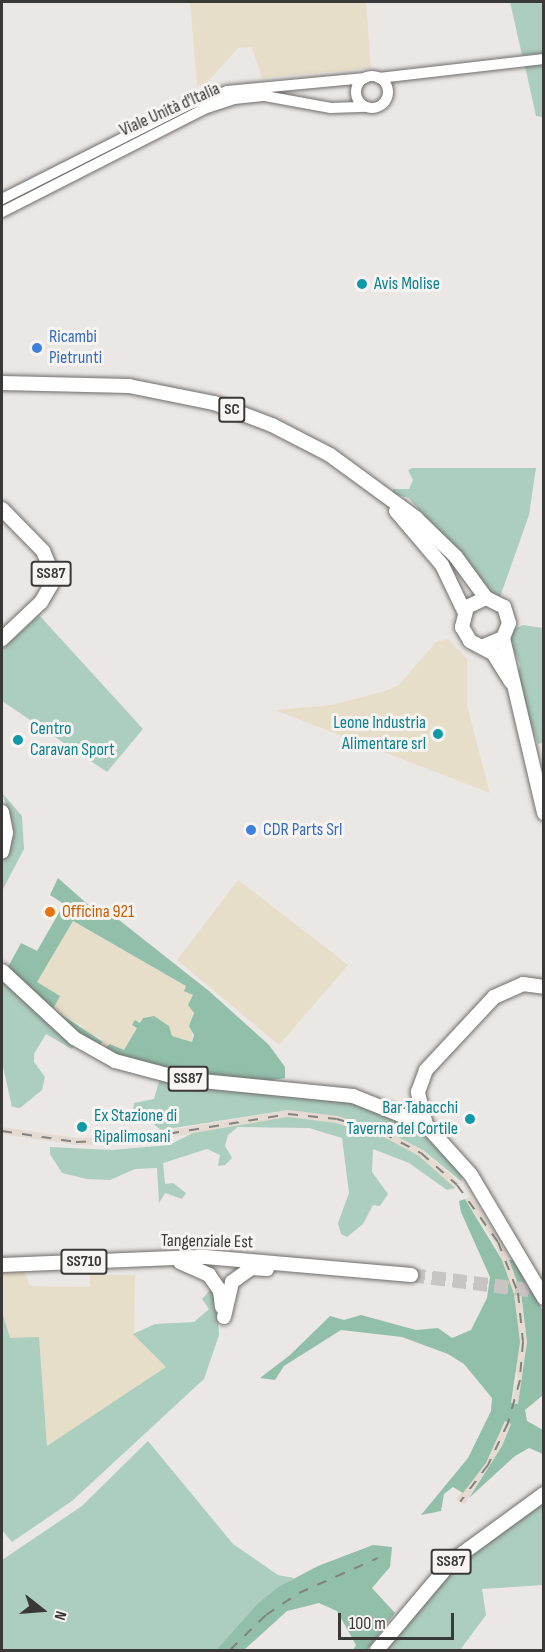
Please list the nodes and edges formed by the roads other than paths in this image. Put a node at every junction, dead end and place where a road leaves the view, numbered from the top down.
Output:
1 (543, 59) edge
2 (420, 71) junction
3 (365, 78) junction
4 (379, 78) junction
5 (388, 91) junction
6 (366, 107) junction
7 (2, 199) edge
8 (2, 212) edge
9 (2, 383) edge
10 (381, 493) junction
11 (2, 509) edge
12 (486, 598) junction
13 (464, 611) junction
14 (503, 638) junction
15 (2, 639) edge
16 (484, 646) junction
17 (511, 682) junction
18 (2, 812) edge
19 (543, 813) edge
20 (2, 852) edge
21 (2, 971) edge
22 (543, 987) edge
23 (426, 1125) junction
24 (167, 1258) junction
25 (2, 1265) edge
26 (295, 1265) junction
27 (411, 1275) tunnel mouth
28 (543, 1298) edge
29 (543, 1494) edge
30 (377, 1650) edge

1 - 2 street, Viale Unità d'Italia
2 - 4 street, Viale Unità d'Italia
2 - 5 street
3 - 4 street, Viale Unità d'Italia
3 - 6 street
3 - 7 street, Viale Unità d'Italia
4 - 5 street
5 - 6 street
6 - 8 street, Viale Unità d'Italia
9 - 10 main road, SC
10 - 12 main road, SC
10 - 13 main road, SC
11 - 15 main road, SS87
12 - 13 main road
12 - 14 main road
13 - 16 main road
14 - 16 main road
14 - 17 main road
16 - 17 main road
17 - 19 main road
18 - 20 main road
21 - 23 main road, SS87
22 - 23 main road
23 - 28 main road, SS87
24 - 25 main road, Tangenziale Est / SS710
24 - 26 main road, Tangenziale Est / SS710
24 - 26 main road
26 - 27 main road, Tangenziale Est / SS710
29 - 30 main road, SS87

